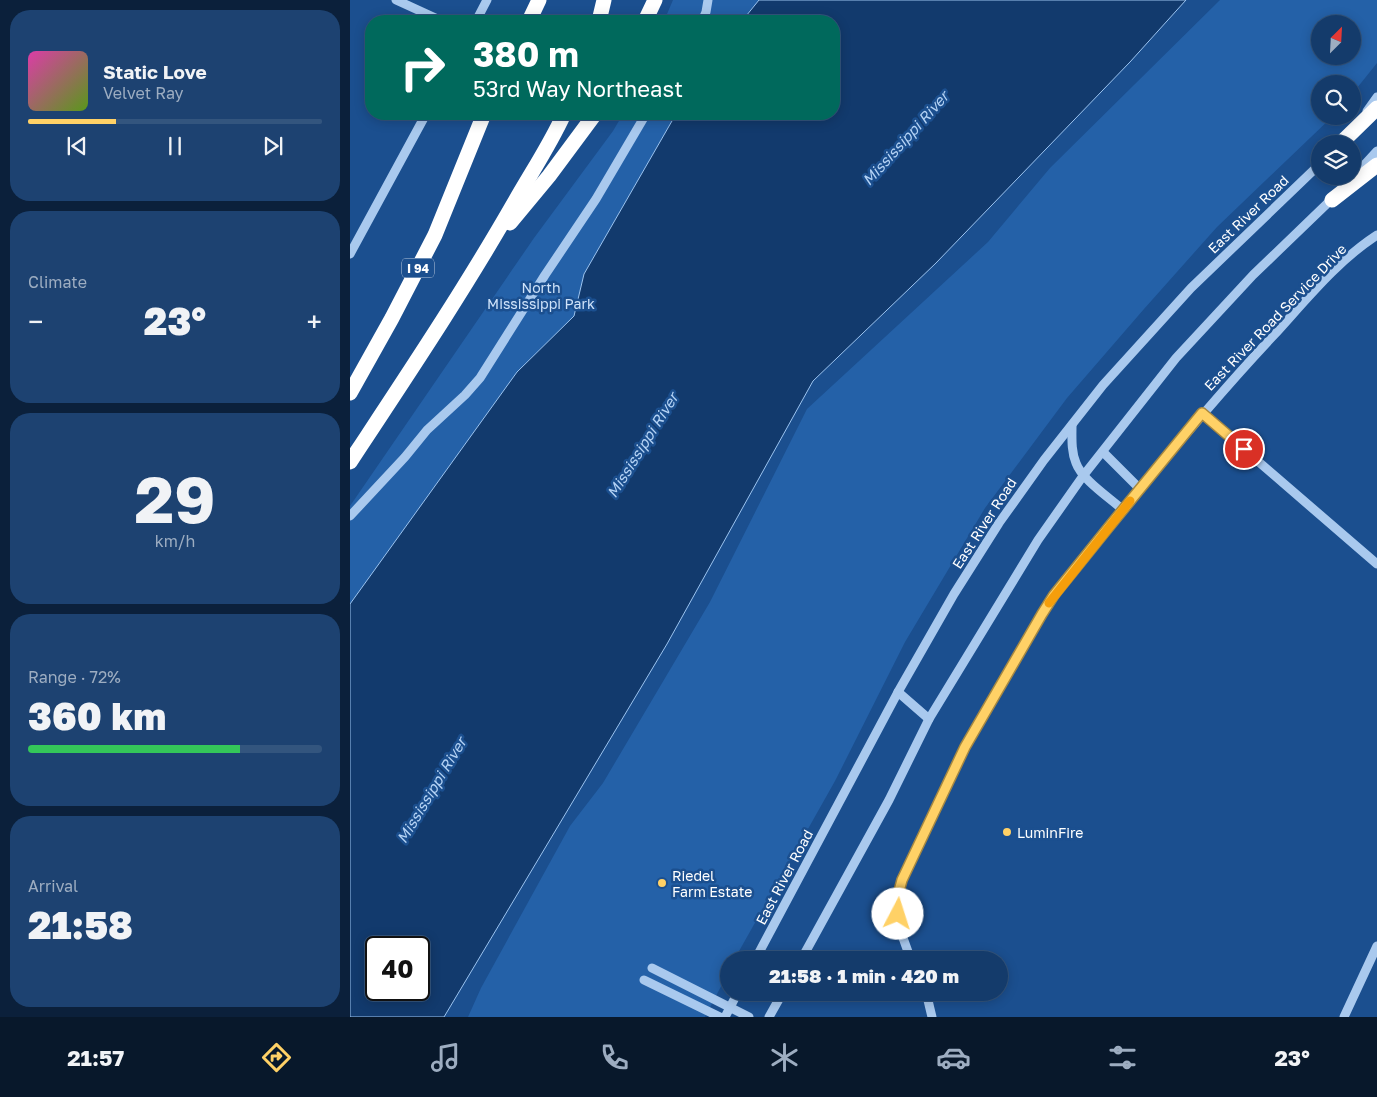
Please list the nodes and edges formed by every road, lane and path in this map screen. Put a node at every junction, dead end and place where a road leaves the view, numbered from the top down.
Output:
1 (396, 0) edge
2 (487, 0) edge
3 (529, 0) edge
4 (539, 0) edge
5 (604, 0) edge
6 (649, 0) edge
7 (655, 0) edge
8 (708, 0) edge
9 (429, 15) edge
10 (479, 15) edge
11 (523, 15) edge
12 (532, 15) edge
13 (600, 15) edge
14 (643, 15) edge
15 (649, 15) edge
16 (705, 15) edge
17 (1377, 97) edge
18 (1377, 108) edge
19 (423, 120) edge
20 (482, 120) edge
21 (561, 120) edge
22 (589, 120) edge
23 (642, 120) edge
24 (1347, 135) edge
25 (1349, 135) edge
26 (1377, 151) edge
27 (1370, 165) edge
28 (1311, 173) edge
29 (1332, 200) joint
30 (1377, 235) edge
31 (489, 246) junction
32 (350, 254) edge
33 (350, 393) edge
34 (1202, 413) junction
35 (1072, 424) junction
36 (1103, 452) junction
37 (350, 462) edge
38 (1083, 476) junction
39 (1140, 489) junction
40 (1123, 510) junction
41 (350, 516) edge
42 (1377, 564) edge
43 (898, 692) junction
44 (929, 719) junction
45 (1377, 946) edge
46 (760, 951) edge
47 (806, 951) edge
48 (908, 951) edge
49 (652, 968) dead end
50 (644, 980) dead end
51 (733, 1001) edge
52 (778, 1001) edge
53 (928, 1001) edge
54 (730, 1007) junction
55 (720, 1017) edge
56 (725, 1017) edge
57 (749, 1017) edge
58 (769, 1017) edge
59 (932, 1017) edge
60 (1344, 1017) edge

1 - 9 street
2 - 10 street
3 - 11 highway
4 - 12 highway
5 - 13 highway
6 - 14 highway
7 - 15 highway
8 - 16 street
17 - 24 street
18 - 25 highway
19 - 32 street
20 - 33 highway, I 94
21 - 31 highway
22 - 31 highway
23 - 41 street
26 - 27 street
27 - 29 highway
28 - 35 street, East River Road
29 - 36 street
30 - 34 street, East River Road Service Drive
31 - 37 highway
34 - 39 street, East River Road Service Drive
34 - 42 street
35 - 38 street
35 - 43 street, East River Road
36 - 38 street
36 - 39 street
38 - 40 street
38 - 44 street
39 - 40 street, East River Road Service Drive
40 - 48 street, East River Road Service Drive
43 - 44 street
43 - 46 street, East River Road
44 - 47 street
45 - 60 street
49 - 54 street
50 - 55 street
51 - 54 street
52 - 58 street
53 - 59 street
54 - 56 street
54 - 57 street

